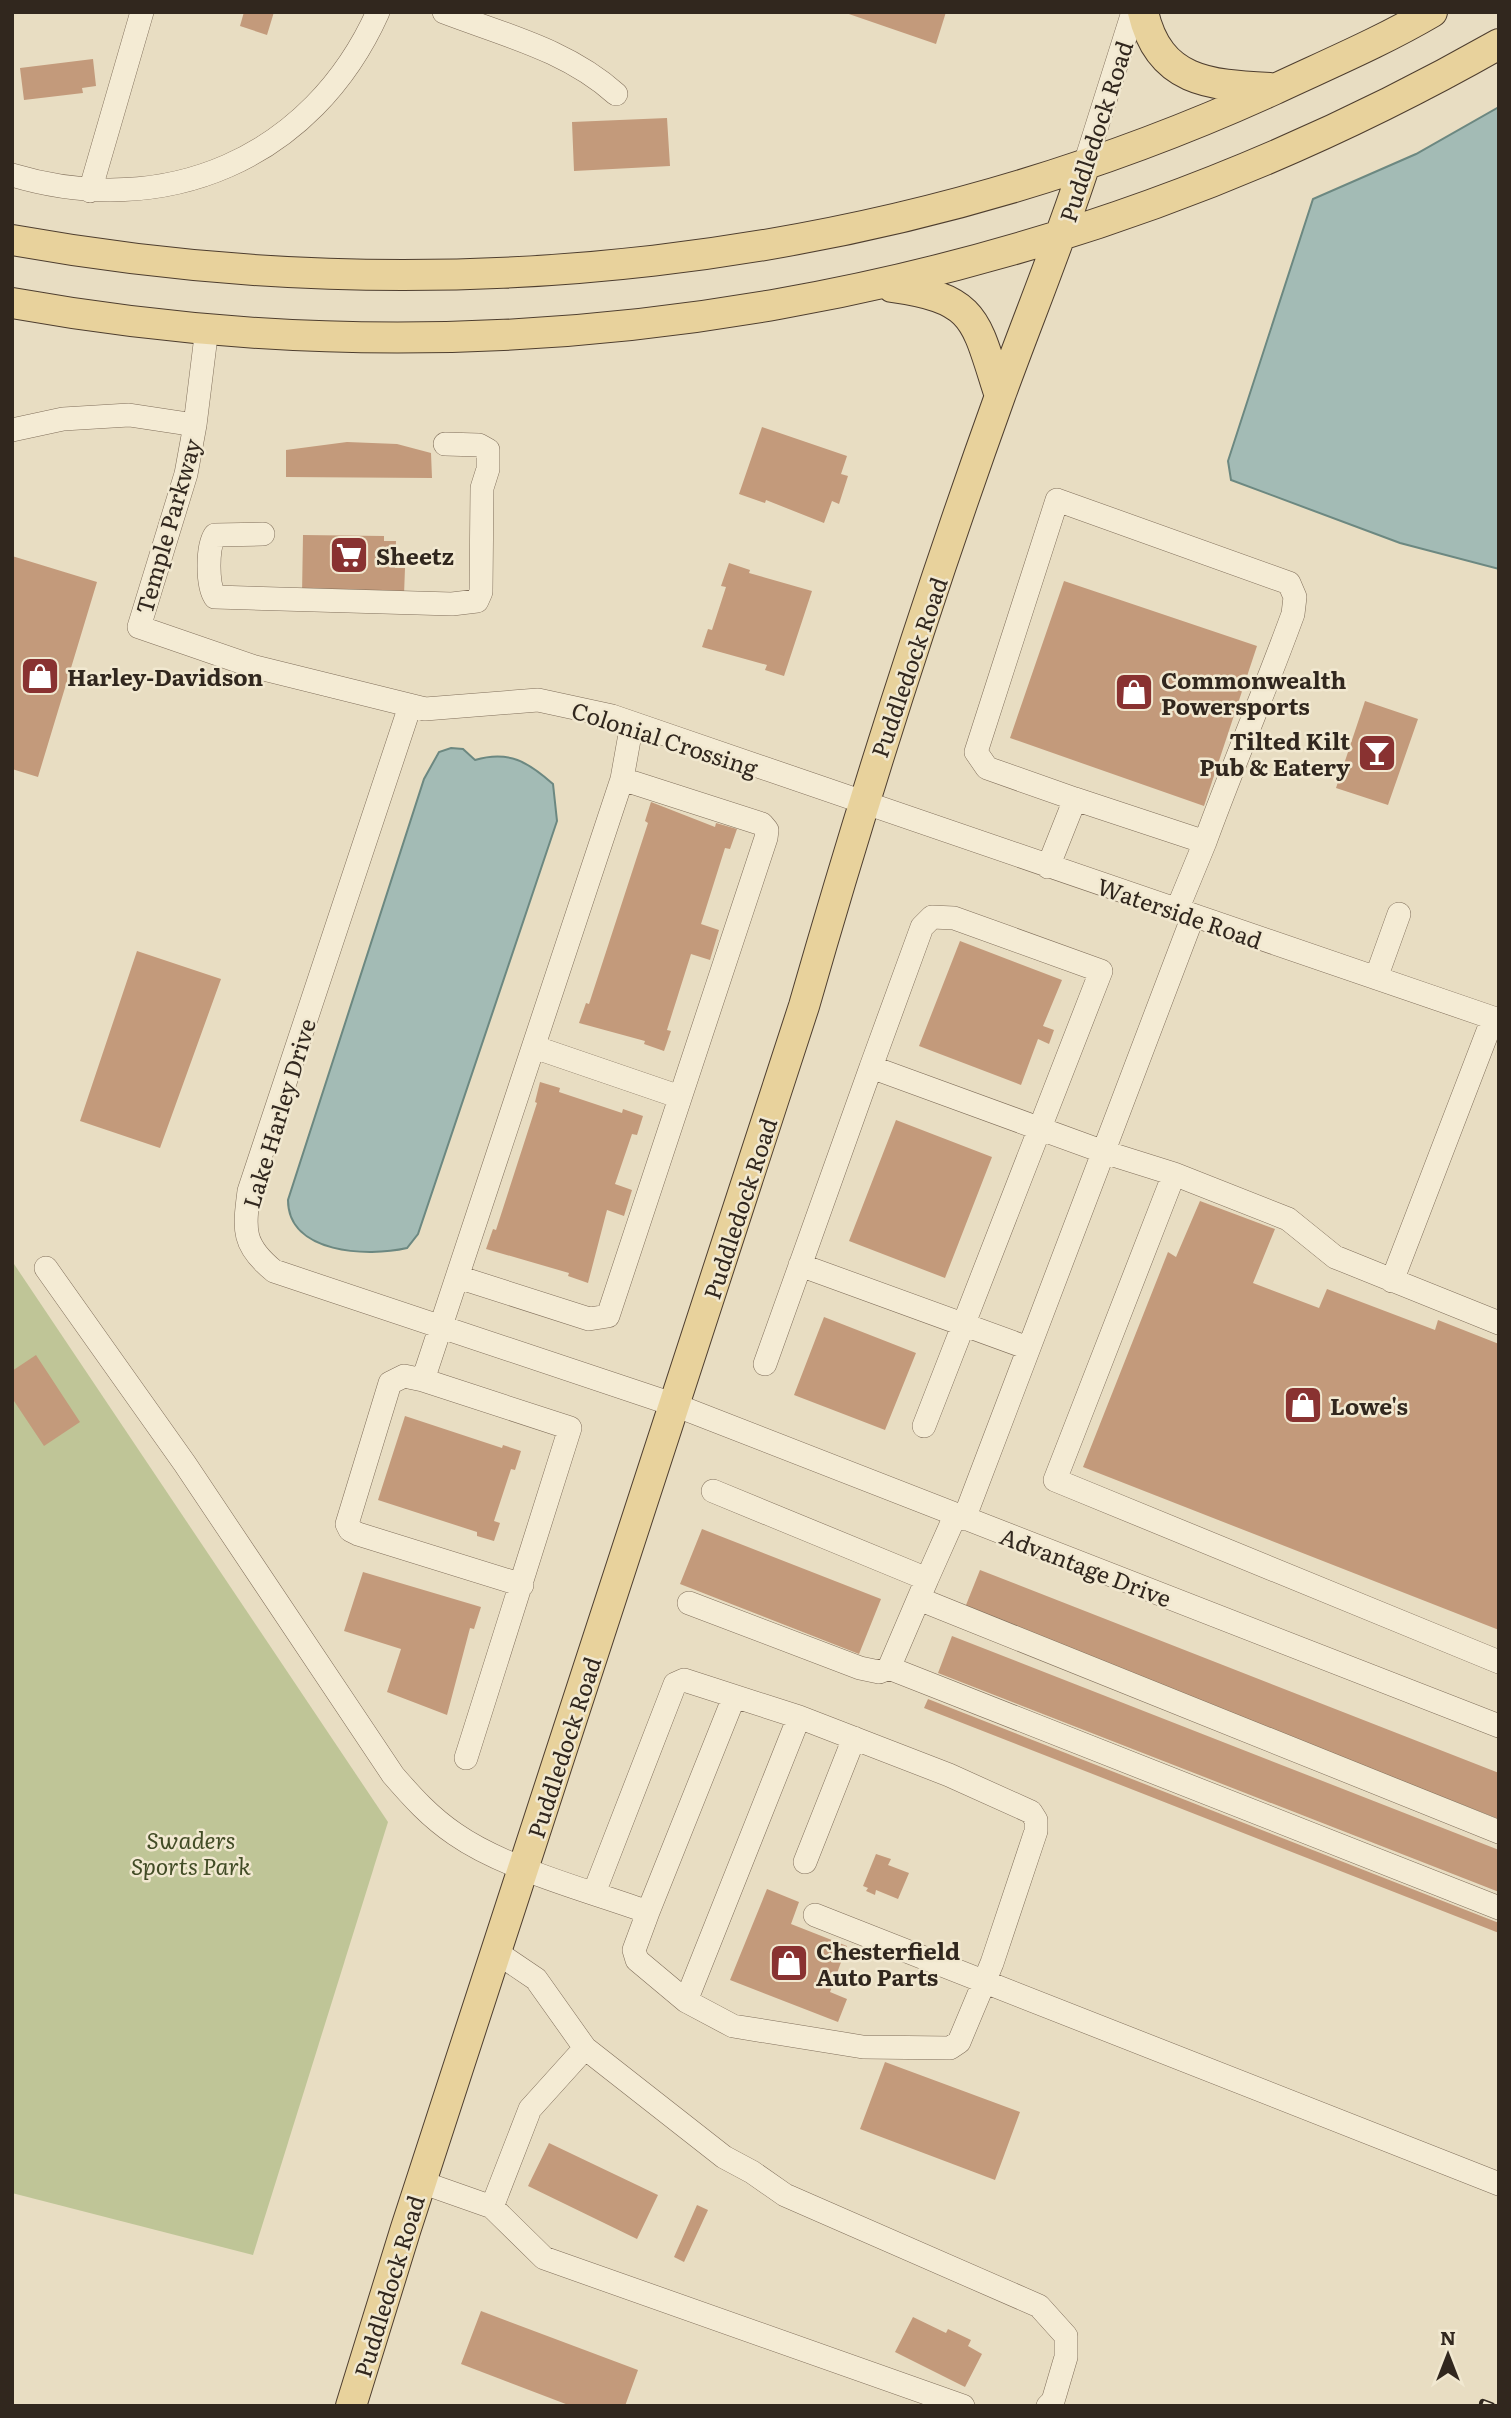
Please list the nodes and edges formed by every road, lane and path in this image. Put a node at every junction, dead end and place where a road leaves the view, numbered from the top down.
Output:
1 (142, 12) edge
2 (378, 12) edge
3 (444, 12) edge
4 (1133, 12) edge
5 (1143, 12) edge
6 (1432, 12) edge
7 (1499, 44) edge
8 (1277, 88) junction
9 (616, 94) dead end
10 (1084, 167) junction
11 (12, 175) edge
12 (90, 191) junction
13 (1061, 236) junction
14 (12, 240) edge
15 (877, 285) junction
16 (12, 303) edge
17 (207, 328) junction
18 (1000, 396) junction
19 (195, 425) junction
20 (12, 430) edge
21 (446, 444) dead end
22 (263, 534) dead end
23 (139, 627) joint
24 (410, 706) junction
25 (632, 723) junction
26 (622, 779) junction
27 (1075, 799) junction
28 (862, 803) junction
29 (1205, 842) junction
30 (1048, 867) junction
31 (1185, 913) junction
32 (1399, 914) dead end
33 (1377, 978) junction
34 (1496, 1019) edge
35 (534, 1047) junction
36 (871, 1067) junction
37 (680, 1097) junction
38 (1039, 1129) junction
39 (1104, 1152) junction
40 (1174, 1174) junction
41 (800, 1265) junction
42 (46, 1268) dead end
43 (458, 1277) junction
44 (1392, 1281) junction
45 (1499, 1323) edge
46 (963, 1325) junction
47 (441, 1329) junction
48 (1028, 1348) junction
49 (765, 1364) dead end
50 (424, 1380) junction
51 (675, 1405) junction
52 (924, 1426) dead end
53 (713, 1491) dead end
54 (959, 1517) junction
55 (522, 1585) junction
56 (923, 1589) junction
57 (689, 1603) dead end
58 (1499, 1662) edge
59 (889, 1668) junction
60 (734, 1697) junction
61 (799, 1717) junction
62 (1499, 1726) edge
63 (854, 1738) junction
64 (466, 1758) dead end
65 (1499, 1832) edge
66 (804, 1863) dead end
67 (523, 1867) junction
68 (594, 1893) junction
69 (1499, 1908) edge
70 (648, 1912) junction
71 (816, 1914) dead end
72 (496, 1952) junction
73 (986, 1980) junction
74 (686, 2001) junction
75 (585, 2048) junction
76 (421, 2182) junction
77 (1499, 2184) edge
78 (492, 2207) junction
79 (351, 2406) edge
80 (963, 2406) edge
81 (1048, 2406) edge

1 - 12 street
2 - 12 street
3 - 9 street
4 - 10 street, Puddledock Road
5 - 8 main road
6 - 8 main road
7 - 13 main road
8 - 10 main road
10 - 13 main road, Puddledock Road
10 - 14 main road
11 - 12 street
13 - 15 main road
13 - 18 main road, Puddledock Road
15 - 17 main road
15 - 18 main road
16 - 17 main road
17 - 19 street, Temple Parkway
18 - 28 main road, Puddledock Road
19 - 20 street, Temple Parkway
19 - 23 street, Temple Parkway
21 - 22 street
23 - 24 street, Colonial Crossing
24 - 25 street, Colonial Crossing
24 - 47 street, Lake Harley Drive
25 - 26 street
25 - 28 street, Colonial Crossing
26 - 35 street
26 - 37 street
27 - 29 street
27 - 29 street
27 - 30 street
28 - 30 street, Waterside Road
28 - 51 main road, Puddledock Road
29 - 31 street
30 - 31 street, Waterside Road
31 - 33 street, Waterside Road
31 - 39 street
32 - 33 street
33 - 34 street, Waterside Road
34 - 44 street
35 - 37 street
35 - 43 street
36 - 38 street
36 - 38 street
36 - 41 street
37 - 43 street
38 - 39 street
38 - 46 street
39 - 40 street
39 - 48 street
40 - 44 street
40 - 58 street
41 - 46 street
41 - 49 street
42 - 67 street
43 - 47 street
44 - 45 street
46 - 48 street
46 - 52 street
47 - 50 street
47 - 51 street, Lake Harley Drive
48 - 54 street
50 - 55 street
50 - 55 street
51 - 54 street, Advantage Drive
51 - 67 main road, Puddledock Road
53 - 56 street
54 - 56 street
54 - 62 street, Advantage Drive
55 - 64 street
56 - 59 street
56 - 65 street
57 - 59 street
59 - 69 street
60 - 61 street
60 - 68 street
60 - 70 street
61 - 63 street
61 - 74 street
63 - 66 street
63 - 73 street
67 - 68 street
67 - 72 main road, Puddledock Road
68 - 70 street
70 - 74 street
71 - 73 street
72 - 75 street
72 - 76 main road, Puddledock Road
73 - 74 street
73 - 77 street
75 - 78 street
75 - 81 street
76 - 78 street
76 - 79 main road, Puddledock Road
78 - 80 street

